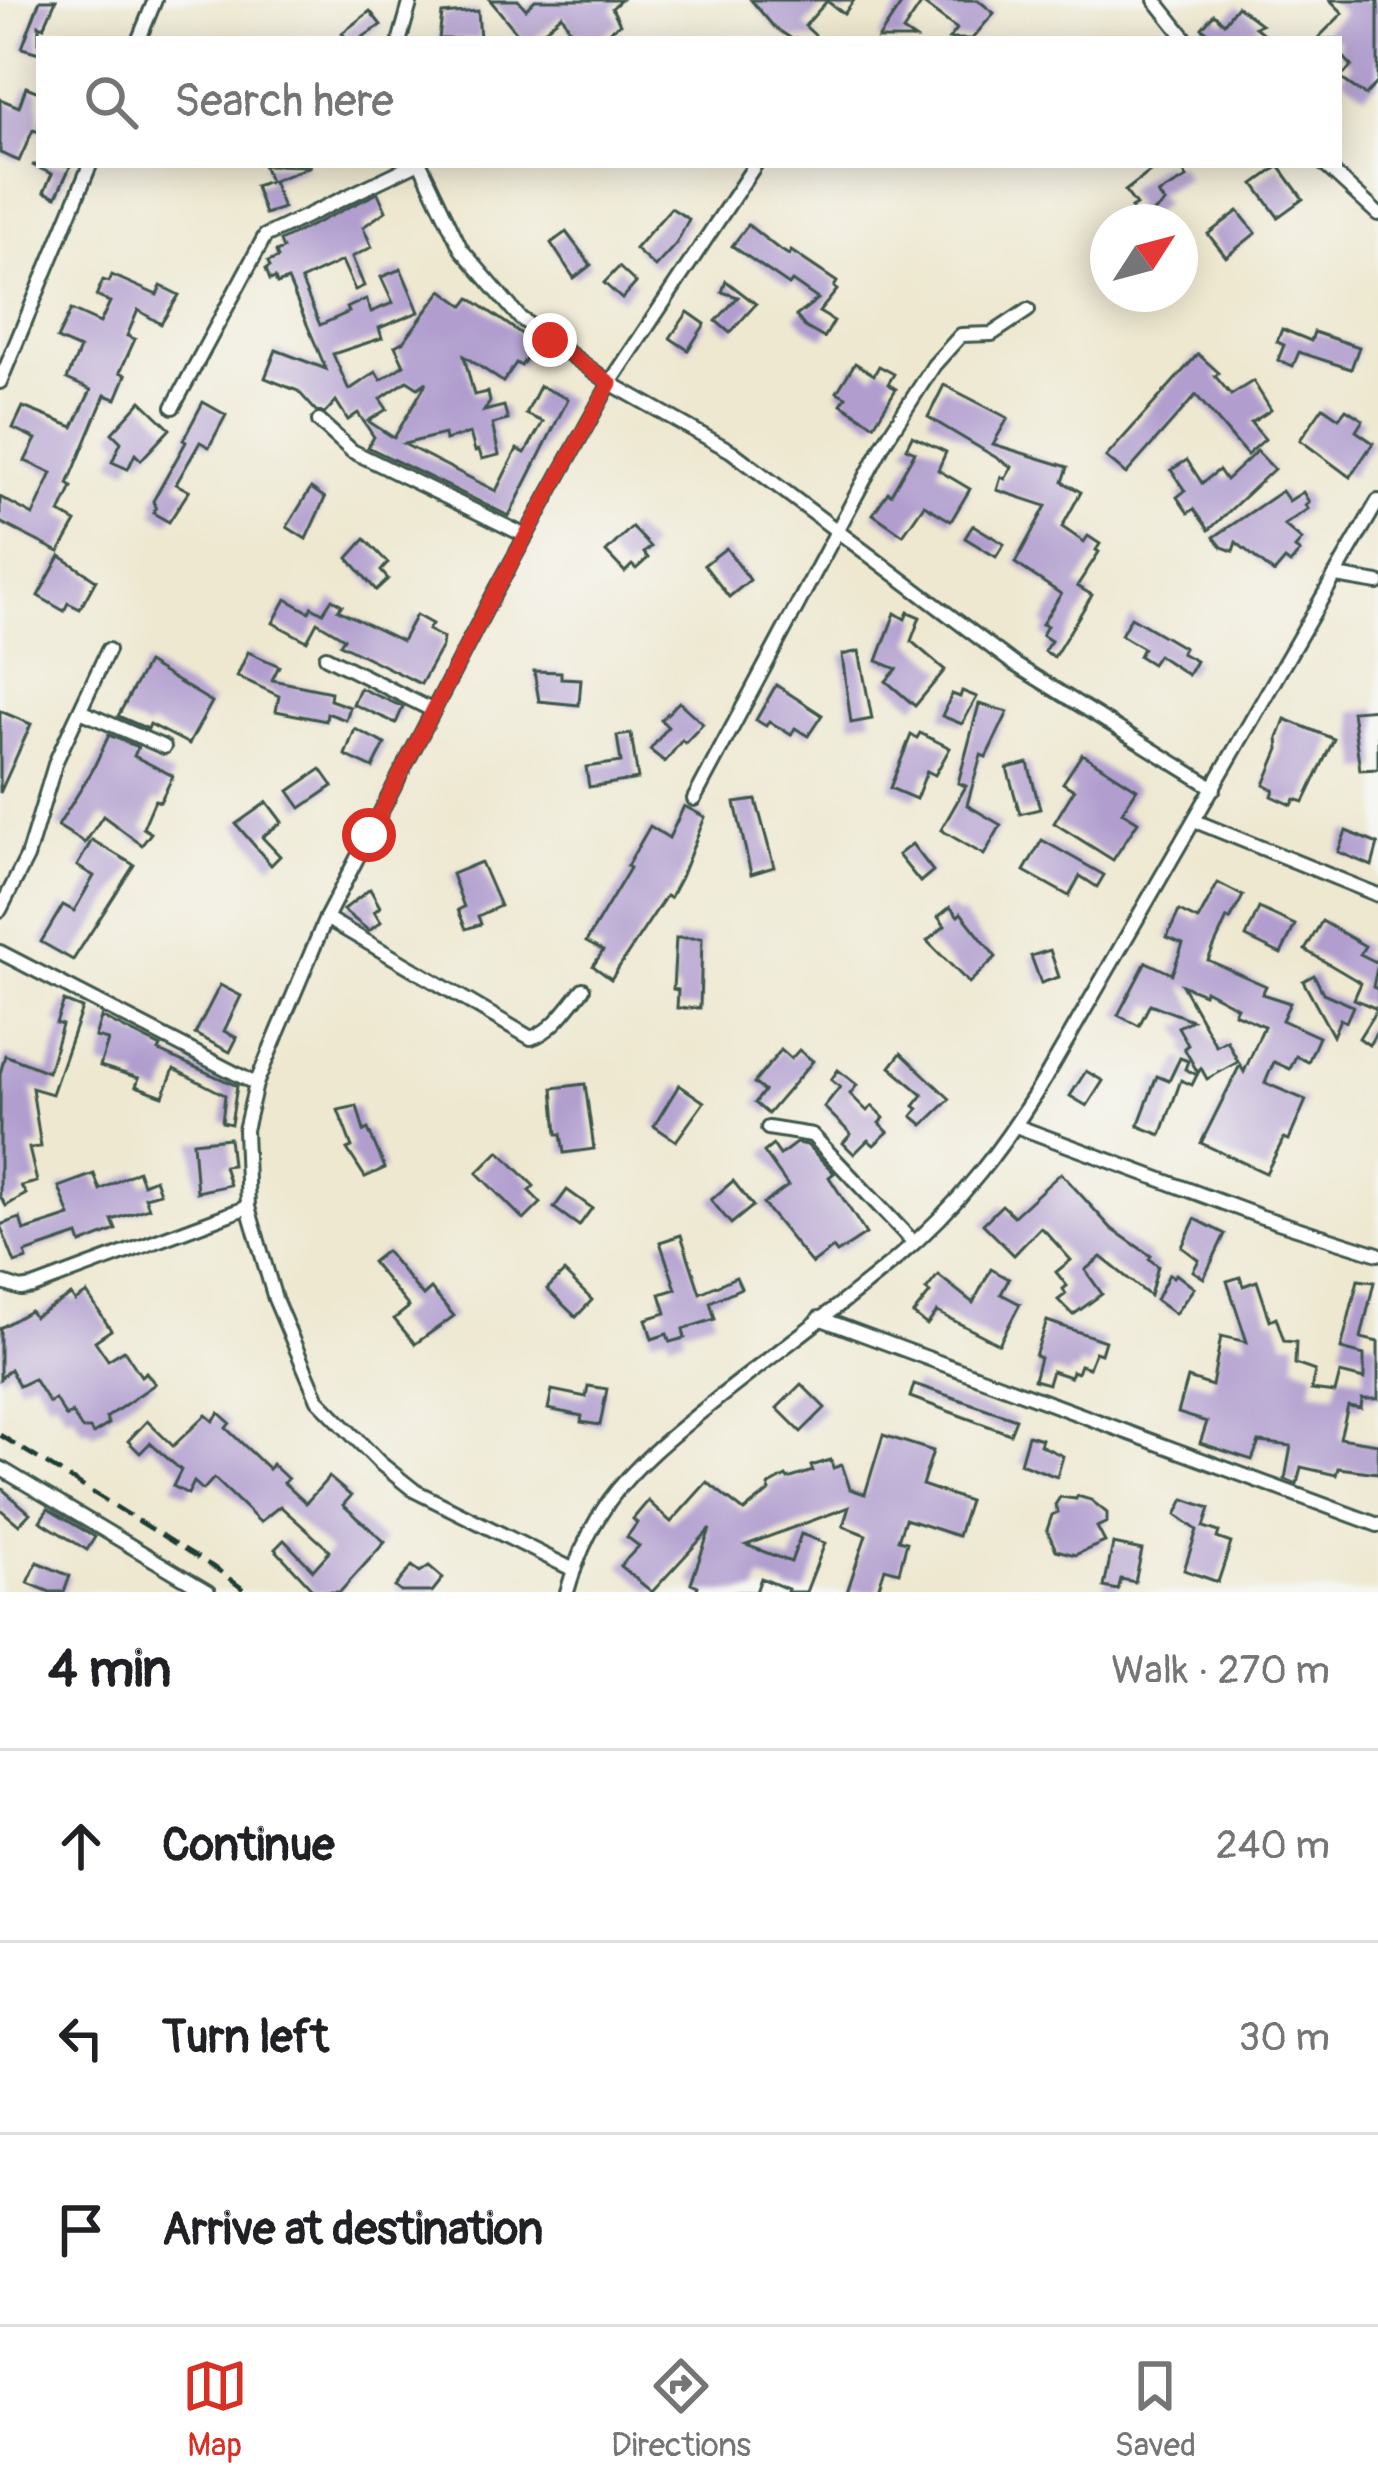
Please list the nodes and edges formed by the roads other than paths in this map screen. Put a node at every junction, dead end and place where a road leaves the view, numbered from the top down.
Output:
1 (155, 0) edge
2 (411, 0) edge
3 (1154, 0) edge
4 (140, 36) edge
5 (401, 36) edge
6 (1184, 36) edge
7 (89, 168) edge
8 (411, 168) edge
9 (419, 168) edge
10 (753, 168) edge
11 (1328, 168) edge
12 (1378, 214) edge
13 (1028, 310) dead end
14 (0, 382) edge
15 (610, 383) junction
16 (173, 407) dead end
17 (319, 421) dead end
18 (1378, 501) edge
19 (839, 532) junction
20 (526, 536) junction
21 (1336, 576) junction
22 (1378, 583) edge
23 (108, 650) dead end
24 (326, 657) dead end
25 (433, 710) junction
26 (80, 711) junction
27 (164, 747) dead end
28 (1214, 788) junction
29 (694, 799) dead end
30 (1195, 821) junction
31 (1378, 895) edge
32 (0, 910) edge
33 (326, 918) junction
34 (0, 952) edge
35 (583, 989) dead end
36 (256, 1084) junction
37 (1016, 1126) junction
38 (768, 1128) dead end
39 (248, 1207) junction
40 (914, 1243) junction
41 (1378, 1254) edge
42 (0, 1282) edge
43 (819, 1318) junction
44 (0, 1468) edge
45 (1378, 1525) edge
46 (574, 1570) junction
47 (570, 1591) edge
48 (208, 1592) edge

1 - 4 street
2 - 5 street
3 - 6 street
7 - 14 street
8 - 16 street
9 - 15 street
10 - 15 street
11 - 12 street
13 - 19 street
15 - 19 street
15 - 20 street
17 - 20 street
18 - 21 street
19 - 28 street
19 - 29 street
20 - 25 street
21 - 22 street
21 - 28 street
23 - 26 street
24 - 25 street
25 - 33 street
26 - 27 street
26 - 32 street
28 - 30 street
30 - 31 street
30 - 37 street
33 - 35 street
33 - 36 street
34 - 36 street
36 - 39 street
37 - 40 street
37 - 41 street
38 - 40 street
39 - 42 street
39 - 46 street
40 - 43 street
43 - 45 street
43 - 46 street
44 - 48 street
46 - 47 street

